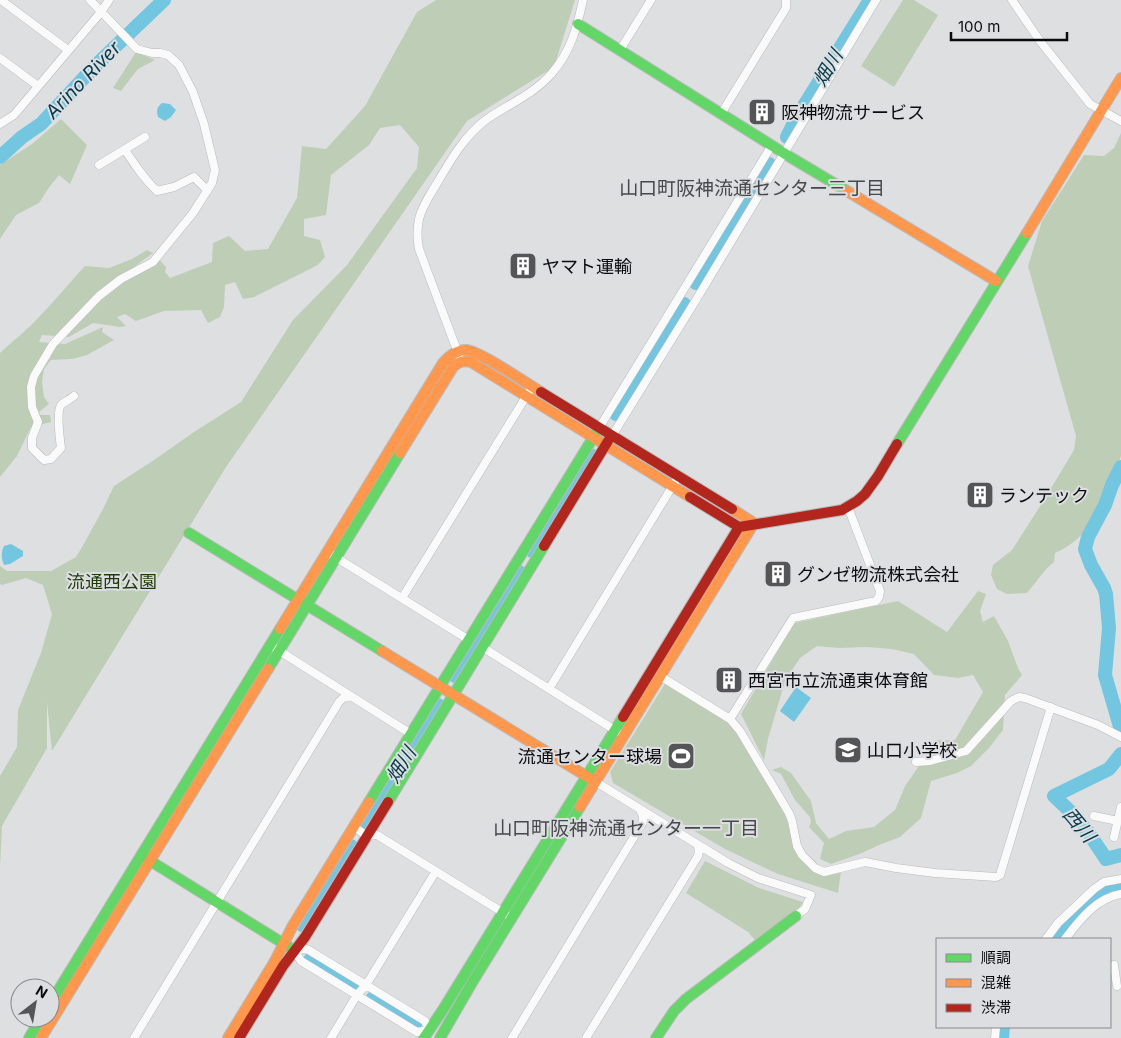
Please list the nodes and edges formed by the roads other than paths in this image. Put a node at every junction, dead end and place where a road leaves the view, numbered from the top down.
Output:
1 (1, 0) edge
2 (90, 0) edge
3 (109, 0) edge
4 (583, 0) edge
5 (651, 0) edge
6 (786, 0) edge
7 (876, 0) edge
8 (1012, 0) edge
9 (101, 12) junction
10 (578, 24) junction
11 (68, 50) junction
12 (620, 50) junction
13 (0, 58) edge
14 (1121, 78) edge
15 (38, 86) junction
16 (1102, 110) junction
17 (722, 114) junction
18 (1121, 121) edge
19 (0, 124) edge
20 (145, 137) dead end
21 (772, 145) junction
22 (125, 150) junction
23 (784, 153) junction
24 (99, 166) dead end
25 (207, 190) junction
26 (996, 281) junction
27 (682, 291) junction
28 (696, 300) junction
29 (459, 356) junction
30 (532, 387) junction
31 (74, 396) dead end
32 (526, 396) junction
33 (599, 428) junction
34 (612, 436) junction
35 (593, 437) junction
36 (606, 446) junction
37 (675, 481) junction
38 (848, 507) junction
39 (754, 523) junction
40 (739, 527) junction
41 (189, 533) dead end
42 (331, 555) junction
43 (519, 556) junction
44 (532, 564) junction
45 (402, 598) junction
46 (302, 603) junction
47 (469, 640) junction
48 (482, 647) junction
49 (274, 648) junction
50 (660, 676) junction
51 (440, 686) junction
52 (549, 689) junction
53 (454, 694) junction
54 (351, 696) junction
55 (1051, 707) junction
56 (730, 719) junction
57 (619, 732) junction
58 (411, 734) junction
59 (1121, 737) edge
60 (916, 762) dead end
61 (591, 779) junction
62 (1121, 807) edge
63 (640, 810) junction
64 (1094, 816) dead end
65 (1118, 821) junction
66 (354, 828) junction
67 (367, 836) junction
68 (1114, 837) dead end
69 (697, 844) junction
70 (146, 858) junction
71 (436, 871) junction
72 (1121, 879) edge
73 (1121, 894) edge
74 (217, 901) junction
75 (507, 915) junction
76 (796, 916) joint
77 (1047, 938) edge
78 (1066, 938) edge
79 (284, 943) junction
80 (294, 950) junction
81 (1115, 965) edge
82 (366, 985) junction
83 (1116, 987) edge
84 (60, 989) edge
85 (357, 995) junction
86 (426, 1034) edge
87 (235, 1036) edge
88 (41, 1038) edge
89 (134, 1038) edge
90 (331, 1038) edge
91 (440, 1038) edge
92 (512, 1038) edge
93 (586, 1038) edge
94 (656, 1038) edge

1 - 11 street
2 - 9 street
3 - 9 street
4 - 10 street
5 - 12 street
6 - 17 street
7 - 23 street
8 - 16 street
9 - 11 street
9 - 25 street
10 - 12 street
10 - 29 street
11 - 15 street
12 - 17 street
13 - 15 street
14 - 16 street
15 - 19 street
16 - 18 street
16 - 26 street
17 - 21 street
20 - 22 street
21 - 23 street
21 - 27 street
22 - 24 street
22 - 25 street
23 - 26 street
23 - 28 street
25 - 31 street
26 - 38 street
27 - 28 street
27 - 33 street
28 - 34 street
29 - 30 street
29 - 32 street
29 - 42 street
30 - 32 street
30 - 33 street
32 - 35 street
32 - 45 street
33 - 34 street
33 - 35 street
34 - 36 street
34 - 37 street
35 - 36 street
35 - 43 street
36 - 37 street
36 - 44 street
37 - 39 street
37 - 40 street
37 - 52 street
38 - 39 street
38 - 56 street
39 - 40 street
39 - 50 street
40 - 57 street
41 - 46 street
42 - 45 street
42 - 46 street
43 - 44 street
43 - 47 street
44 - 48 street
45 - 47 street
46 - 49 street
46 - 51 street
47 - 51 street
48 - 52 street
48 - 53 street
49 - 54 street
49 - 70 street
50 - 56 street
50 - 57 street
51 - 53 street
51 - 58 street
52 - 57 street
53 - 61 street
53 - 67 street
54 - 58 street
54 - 74 street
55 - 56 street
55 - 59 street
55 - 60 street
57 - 61 street
58 - 66 street
61 - 63 street
61 - 75 street
62 - 65 street
63 - 69 street
63 - 92 street
64 - 65 street
65 - 68 street
66 - 67 street
66 - 79 street
67 - 71 street
67 - 80 street
69 - 76 street
69 - 93 street
70 - 74 street
70 - 84 street
70 - 88 street
71 - 75 street
71 - 82 street
72 - 77 street
73 - 78 street
74 - 79 street
74 - 89 street
75 - 86 street
75 - 91 street
76 - 94 street
79 - 80 street
79 - 87 street
80 - 82 street
80 - 85 street
80 - 87 street
81 - 83 street
82 - 85 street
82 - 86 street
85 - 86 street
85 - 90 street
86 - 91 street

